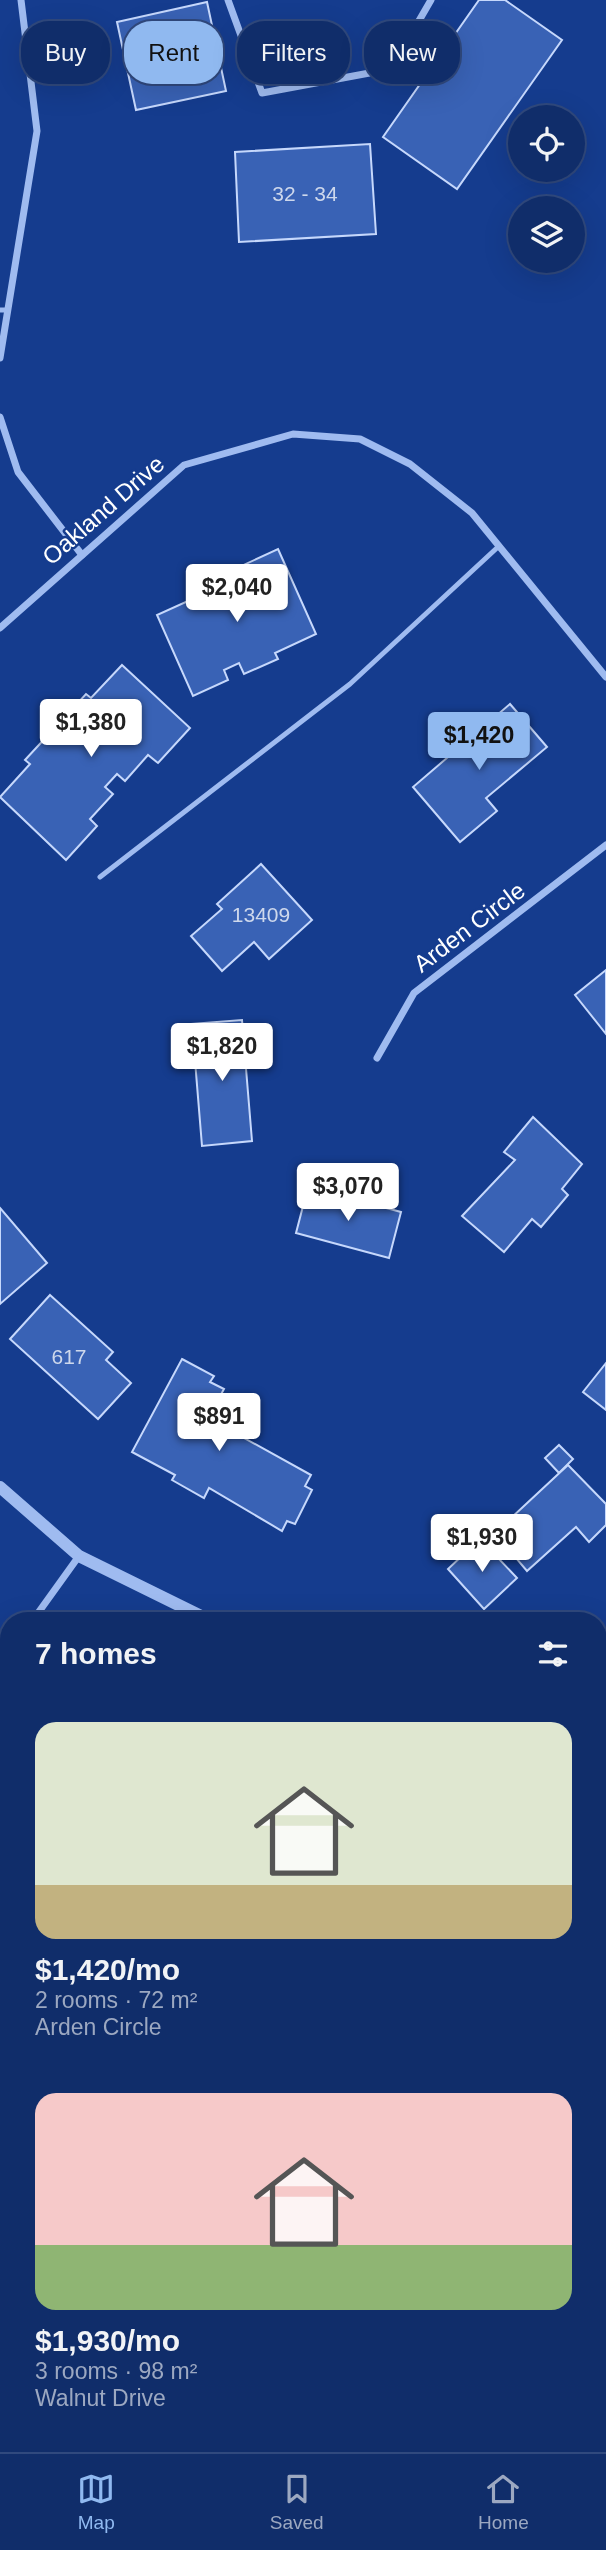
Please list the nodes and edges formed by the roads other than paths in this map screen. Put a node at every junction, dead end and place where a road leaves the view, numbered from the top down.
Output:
1 (21, 0) edge
2 (228, 0) edge
3 (431, 0) edge
4 (4, 310) edge
5 (0, 358) edge
6 (0, 417) edge
7 (499, 546) junction
8 (82, 555) junction
9 (0, 628) edge
10 (606, 677) edge
11 (606, 845) edge
12 (100, 877) dead end
13 (377, 1058) dead end
14 (0, 1488) edge
15 (79, 1556) junction
16 (39, 1612) edge
17 (193, 1612) edge

1 - 4 street
2 - 3 street
4 - 5 street
6 - 8 street
7 - 8 street, Oakland Drive
7 - 10 street, Oakland Drive
7 - 12 lane
8 - 9 street, Oakland Drive
11 - 13 street, Arden Circle
14 - 15 street
15 - 16 street
15 - 17 street

